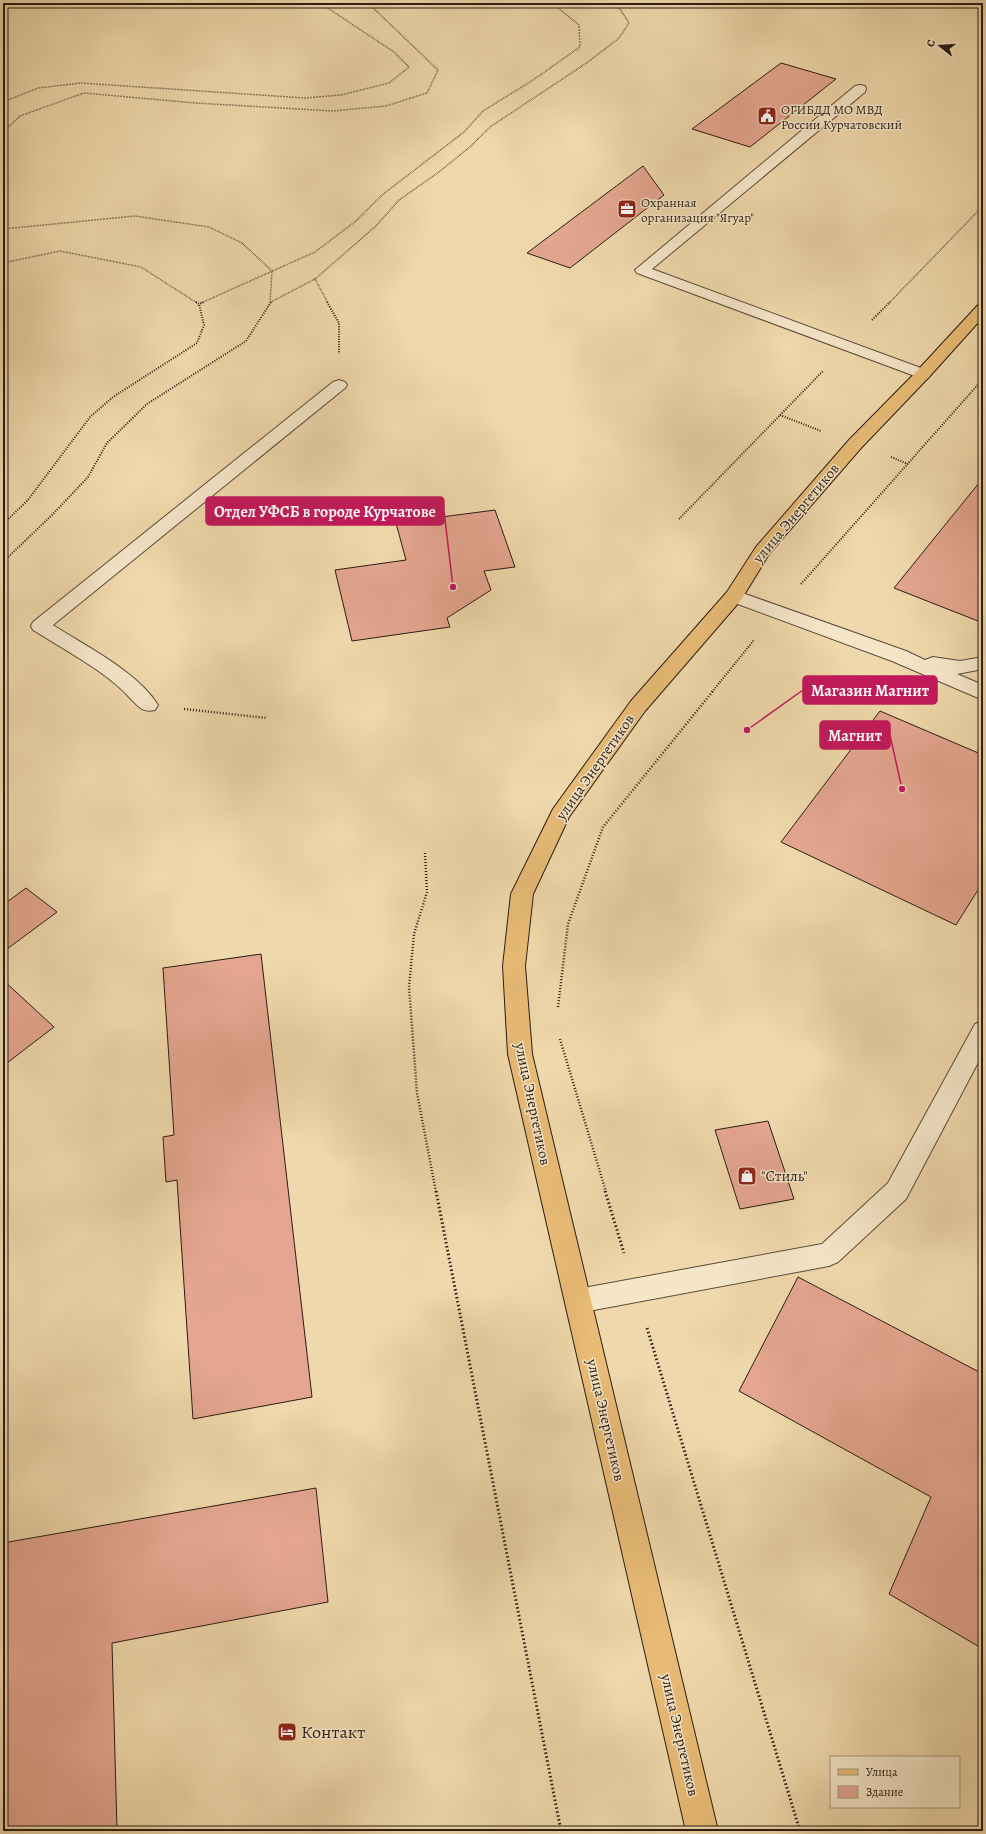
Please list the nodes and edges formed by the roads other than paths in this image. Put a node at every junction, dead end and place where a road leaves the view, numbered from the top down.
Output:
1 (860, 89) dead end
2 (983, 308) edge
3 (923, 374) junction
4 (339, 385) road end
5 (734, 596) junction
6 (899, 656) junction
7 (983, 663) edge
8 (983, 693) edge
9 (148, 705) road end
10 (983, 1031) edge
11 (578, 1301) junction
12 (702, 1831) edge

1 - 3 lane
2 - 3 main road, улица Энергетиков
3 - 5 main road, улица Энергетиков
4 - 9 lane
5 - 6 lane
5 - 11 main road, улица Энергетиков
6 - 7 lane
6 - 8 lane
10 - 11 lane
11 - 12 main road, улица Энергетиков

